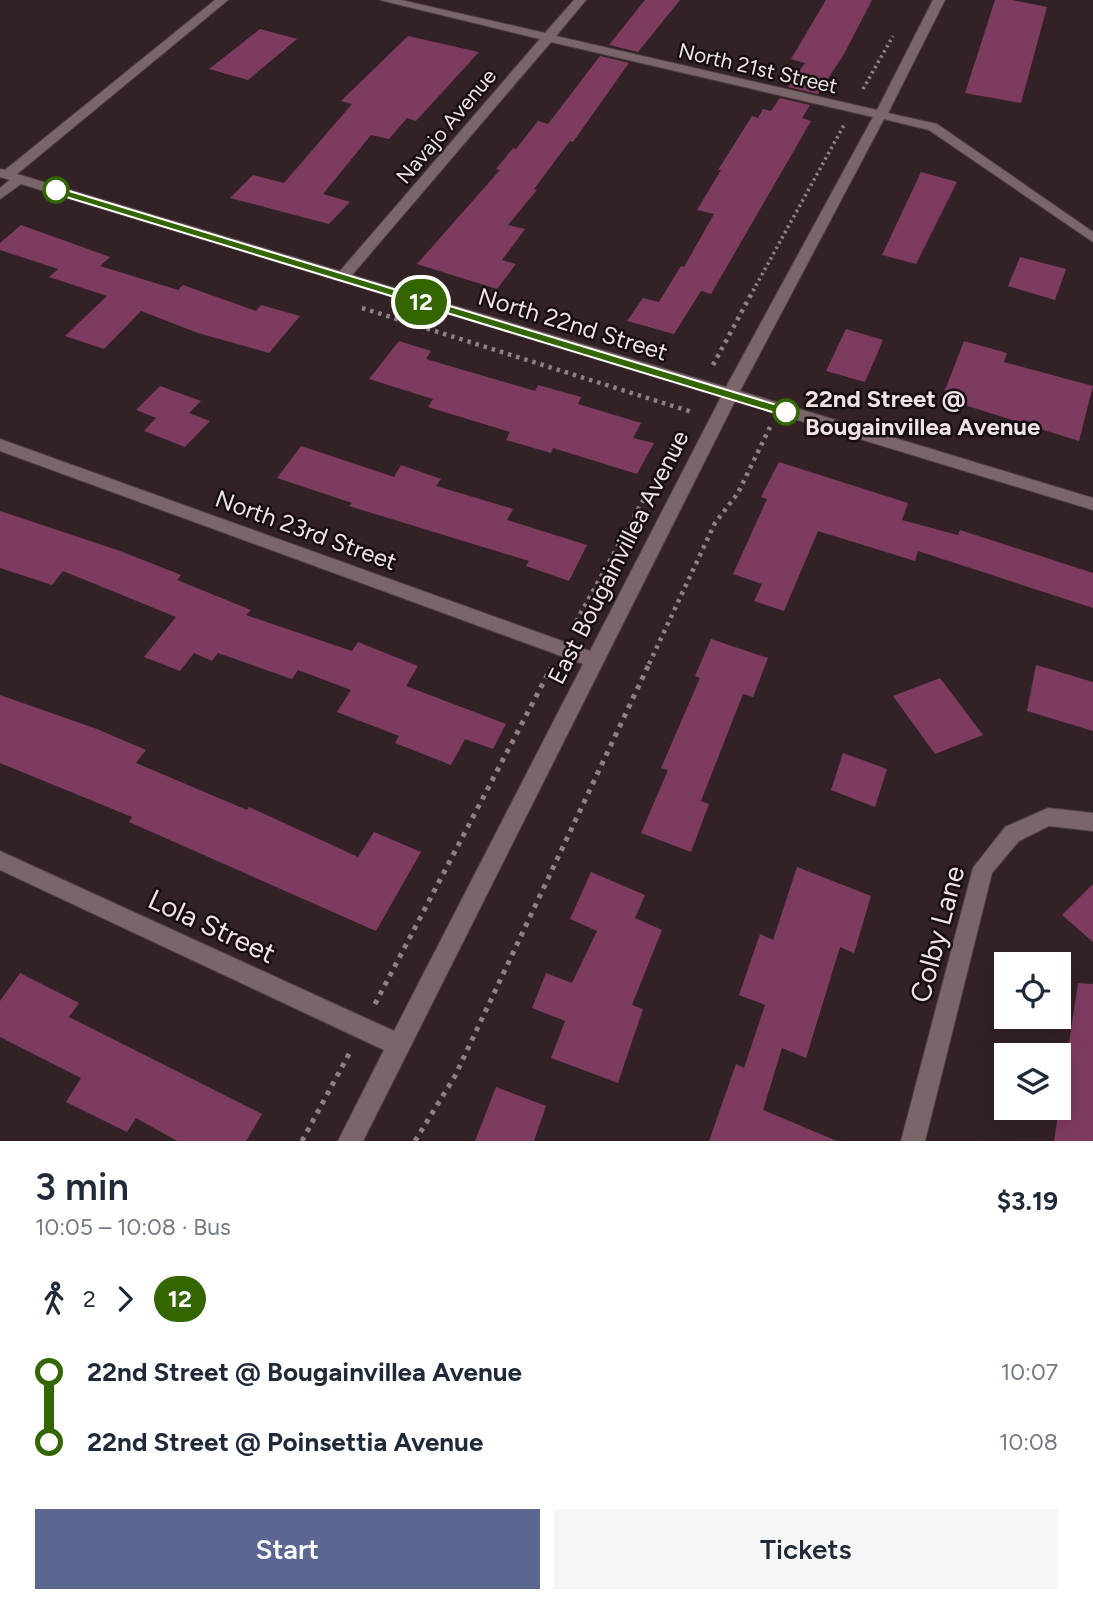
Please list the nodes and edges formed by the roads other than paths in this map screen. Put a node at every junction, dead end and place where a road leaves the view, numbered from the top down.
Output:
1 (222, 0) edge
2 (386, 0) edge
3 (580, 0) edge
4 (939, 0) edge
5 (547, 39) junction
6 (880, 116) junction
7 (9, 176) edge
8 (0, 195) edge
9 (1093, 238) edge
10 (342, 278) junction
11 (730, 395) junction
12 (0, 445) edge
13 (1093, 504) edge
14 (595, 661) junction
15 (1093, 822) edge
16 (0, 860) edge
17 (399, 1045) junction
18 (350, 1141) edge
19 (913, 1141) edge

1 - 7 street
2 - 5 street, North 21st Street
3 - 5 street, Navajo Avenue
4 - 6 street, East Bougainvillea Avenue
5 - 6 street, North 21st Street
5 - 10 street, Navajo Avenue
6 - 9 street, North 21st Street
6 - 11 street, East Bougainvillea Avenue
7 - 8 street
7 - 10 street, North 22nd Street
10 - 11 street, North 22nd Street
11 - 13 street, North 22nd Street
11 - 14 street, East Bougainvillea Avenue
12 - 14 street, North 23rd Street
14 - 17 street, East Bougainvillea Avenue
15 - 19 street, Colby Lane
16 - 17 street, Lola Street
17 - 18 street, East Bougainvillea Avenue

